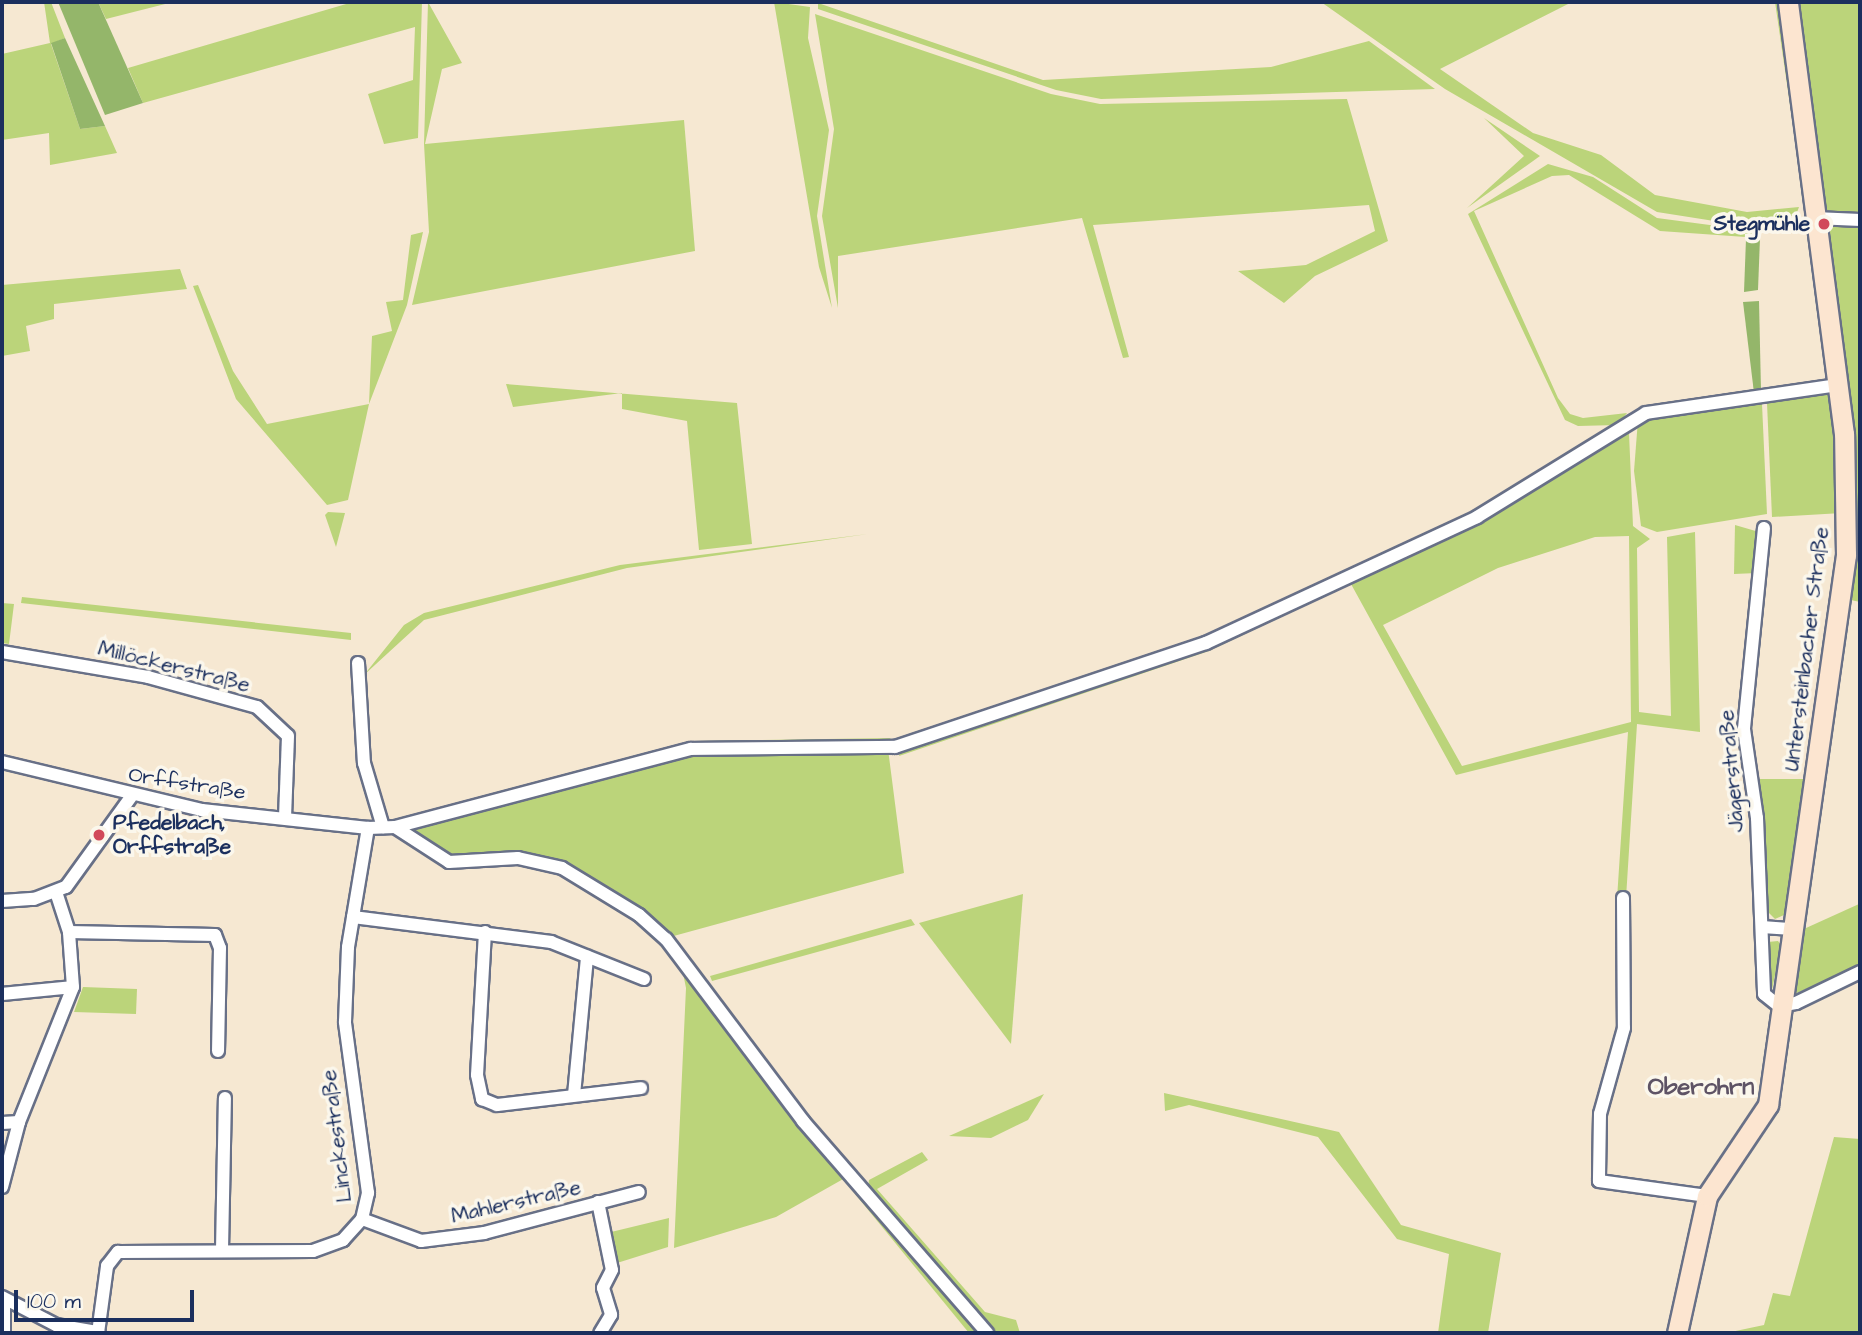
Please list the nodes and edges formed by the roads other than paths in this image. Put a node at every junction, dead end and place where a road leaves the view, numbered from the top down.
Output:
1 (1787, 2) edge
2 (1815, 218) junction
3 (1860, 220) edge
4 (1837, 385) junction
5 (1764, 528) dead end
6 (2, 652) edge
7 (358, 663) dead end
8 (2, 762) edge
9 (131, 797) junction
10 (285, 817) junction
11 (389, 827) junction
12 (368, 828) junction
13 (57, 894) junction
14 (1623, 898) dead end
15 (2, 901) edge
16 (353, 917) junction
17 (1762, 928) junction
18 (1789, 929) junction
19 (69, 932) junction
20 (485, 932) junction
21 (587, 957) junction
22 (1860, 972) edge
23 (644, 979) dead end
24 (73, 987) junction
25 (2, 994) edge
26 (1779, 1006) junction
27 (218, 1051) dead end
28 (641, 1088) dead end
29 (574, 1096) junction
30 (225, 1098) dead end
31 (19, 1122) junction
32 (2, 1123) edge
33 (2, 1187) edge
34 (639, 1192) dead end
35 (1707, 1196) junction
36 (598, 1202) junction
37 (362, 1219) junction
38 (222, 1250) junction
39 (3, 1298) edge
40 (4, 1333) edge
41 (98, 1333) edge
42 (600, 1333) edge
43 (986, 1333) edge
44 (1677, 1333) edge

1 - 2 main road, Untersteinbacher Straße
2 - 3 street
2 - 4 main road, Untersteinbacher Straße
4 - 11 street, Orffstraße
4 - 18 main road, Untersteinbacher Straße
5 - 17 street, Jägerstraße
6 - 10 street, Millöckerstraße
7 - 11 street
8 - 9 street, Orffstraße
9 - 10 street, Orffstraße
9 - 13 street
10 - 12 street, Orffstraße
11 - 12 street, Orffstraße
11 - 43 street
12 - 16 street, Linckestraße
13 - 15 street
13 - 19 street
14 - 35 street
16 - 20 street
16 - 37 street, Linckestraße
17 - 18 street
17 - 26 street, Jägerstraße
18 - 26 main road, Untersteinbacher Straße
19 - 24 street
19 - 27 street
20 - 21 street
20 - 29 street
21 - 23 street
21 - 29 street
22 - 26 street
24 - 25 street
24 - 31 street
26 - 35 main road, Untersteinbacher Straße
28 - 29 street
30 - 38 street
31 - 32 street
31 - 33 street
34 - 36 street, Mahlerstraße
35 - 44 main road
36 - 37 street, Mahlerstraße
36 - 42 street, Mahlerstraße
37 - 38 street, Linckestraße
38 - 41 street, Linckestraße
39 - 40 street
39 - 41 street

